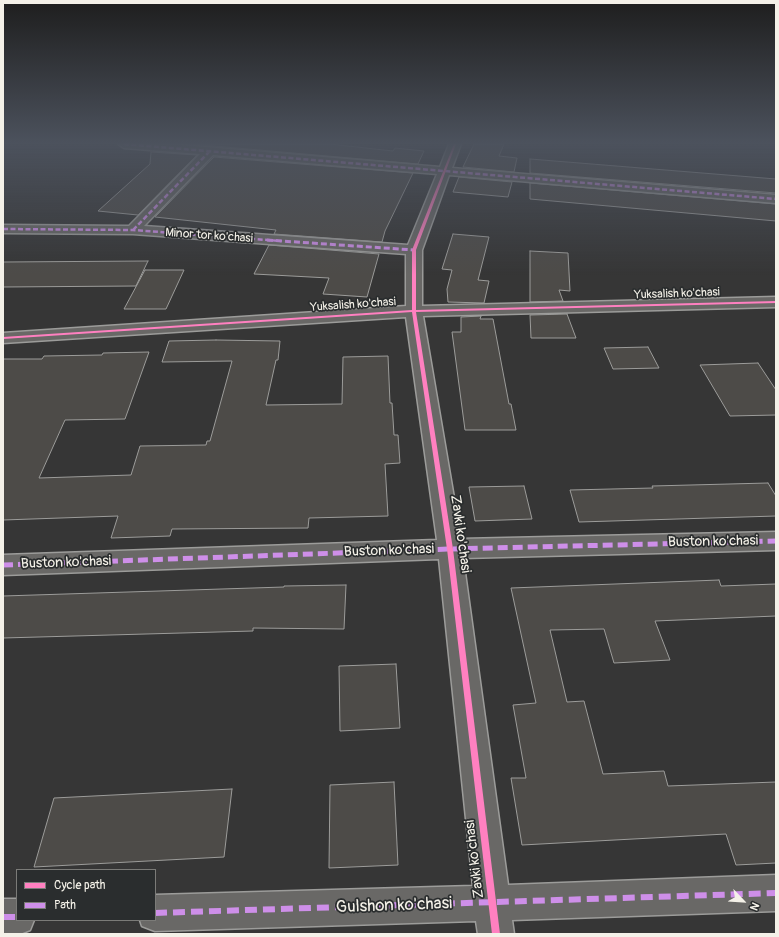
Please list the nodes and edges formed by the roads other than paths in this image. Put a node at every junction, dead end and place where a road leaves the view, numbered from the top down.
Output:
1 (174, 188) edge
2 (438, 188) edge
3 (642, 188) edge
4 (776, 199) edge
5 (3, 229) edge
6 (133, 230) junction
7 (414, 250) junction
8 (776, 302) edge
9 (414, 311) junction
10 (3, 338) edge
11 (776, 541) edge
12 (450, 549) junction
13 (3, 565) edge
14 (776, 893) edge
15 (156, 913) edge
16 (3, 917) edge
17 (16, 917) edge
18 (494, 919) edge

1 - 6 street
2 - 7 street, Zavki ko'chasi
3 - 4 street
5 - 6 street, Minor tor ko'chasi
6 - 7 street, Minor tor ko'chasi
7 - 9 street, Zavki ko'chasi
8 - 9 street, Yuksalish ko'chasi
9 - 10 street, Yuksalish ko'chasi
9 - 12 street, Zavki ko'chasi
11 - 12 street, Buston ko'chasi
12 - 13 street, Buston ko'chasi
12 - 18 street, Zavki ko'chasi
14 - 18 street, Gulshon ko'chasi
15 - 18 street, Gulshon ko'chasi
16 - 17 street

